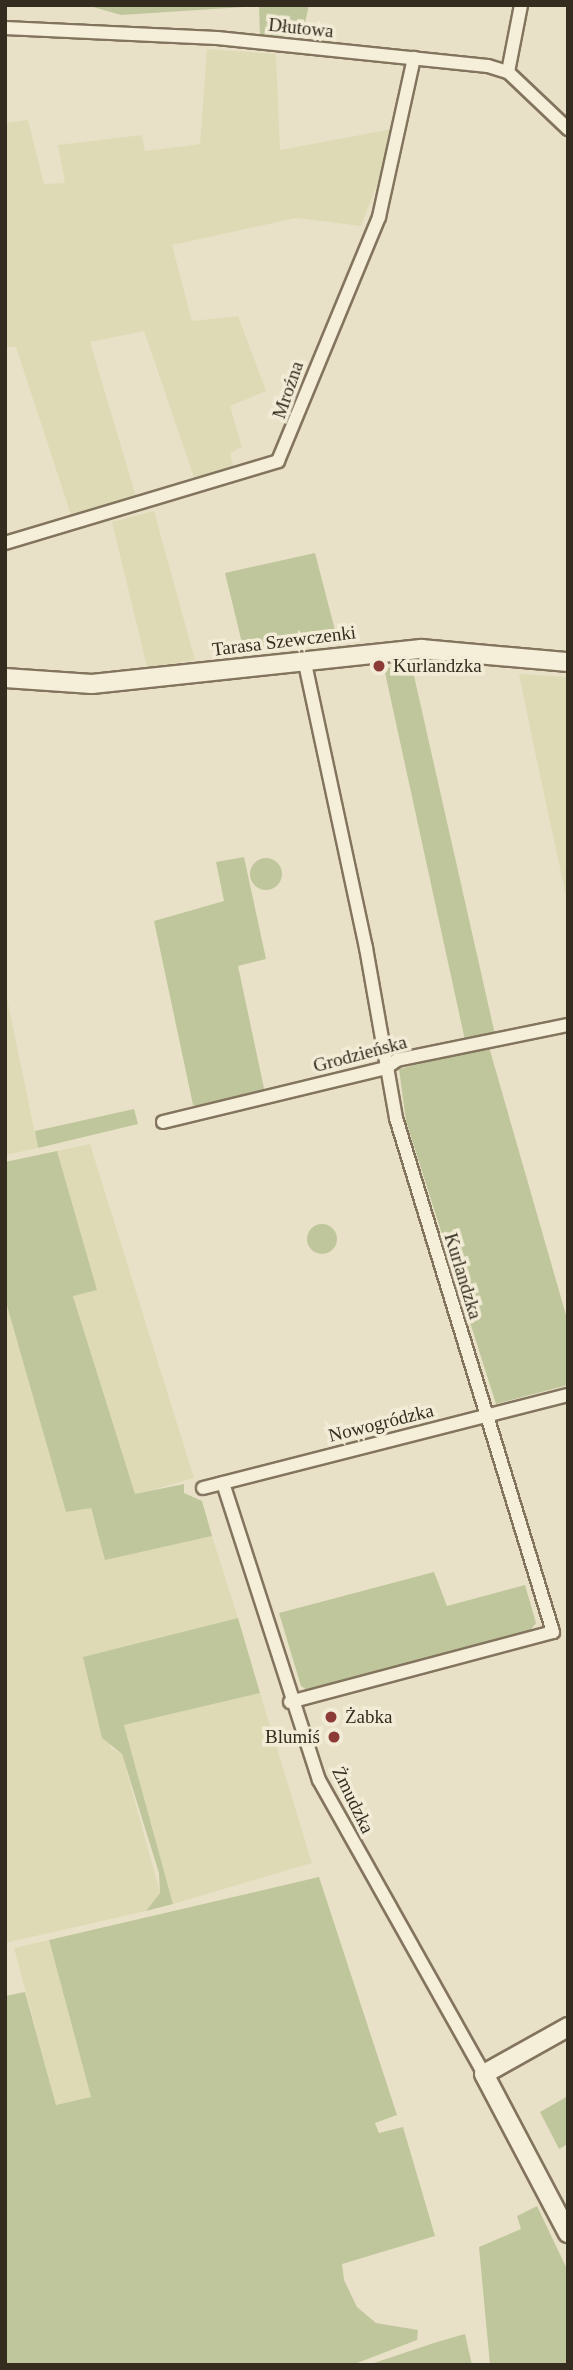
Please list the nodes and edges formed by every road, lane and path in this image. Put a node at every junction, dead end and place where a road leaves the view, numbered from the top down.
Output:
1 (521, 5) edge
2 (5, 28) edge
3 (414, 58) junction
4 (508, 72) junction
5 (568, 129) edge
6 (5, 544) edge
7 (304, 660) junction
8 (568, 662) edge
9 (5, 678) edge
10 (568, 1025) edge
11 (386, 1068) junction
12 (163, 1122) dead end
13 (568, 1395) edge
14 (487, 1416) junction
15 (223, 1482) junction
16 (203, 1488) dead end
17 (290, 1702) junction
18 (568, 2027) edge
19 (484, 2074) junction
20 (568, 2233) edge

1 - 4 street
2 - 3 street, Dłutowa
3 - 4 street, Dłutowa
3 - 6 street, Mroźna
4 - 5 street
7 - 8 street, Tarasa Szewczenki
7 - 9 street, Tarasa Szewczenki
7 - 11 street, Kurlandzka
10 - 11 street, Grodzieńska
11 - 12 street, Grodzieńska
11 - 14 street, Kurlandzka
13 - 14 street, Nowogródzka
14 - 15 street, Nowogródzka
14 - 17 street, Kurlandzka
15 - 16 street, Nowogródzka
15 - 17 street, Żmudzka
17 - 19 street, Żmudzka
18 - 19 street
19 - 20 street, Żmudzka

